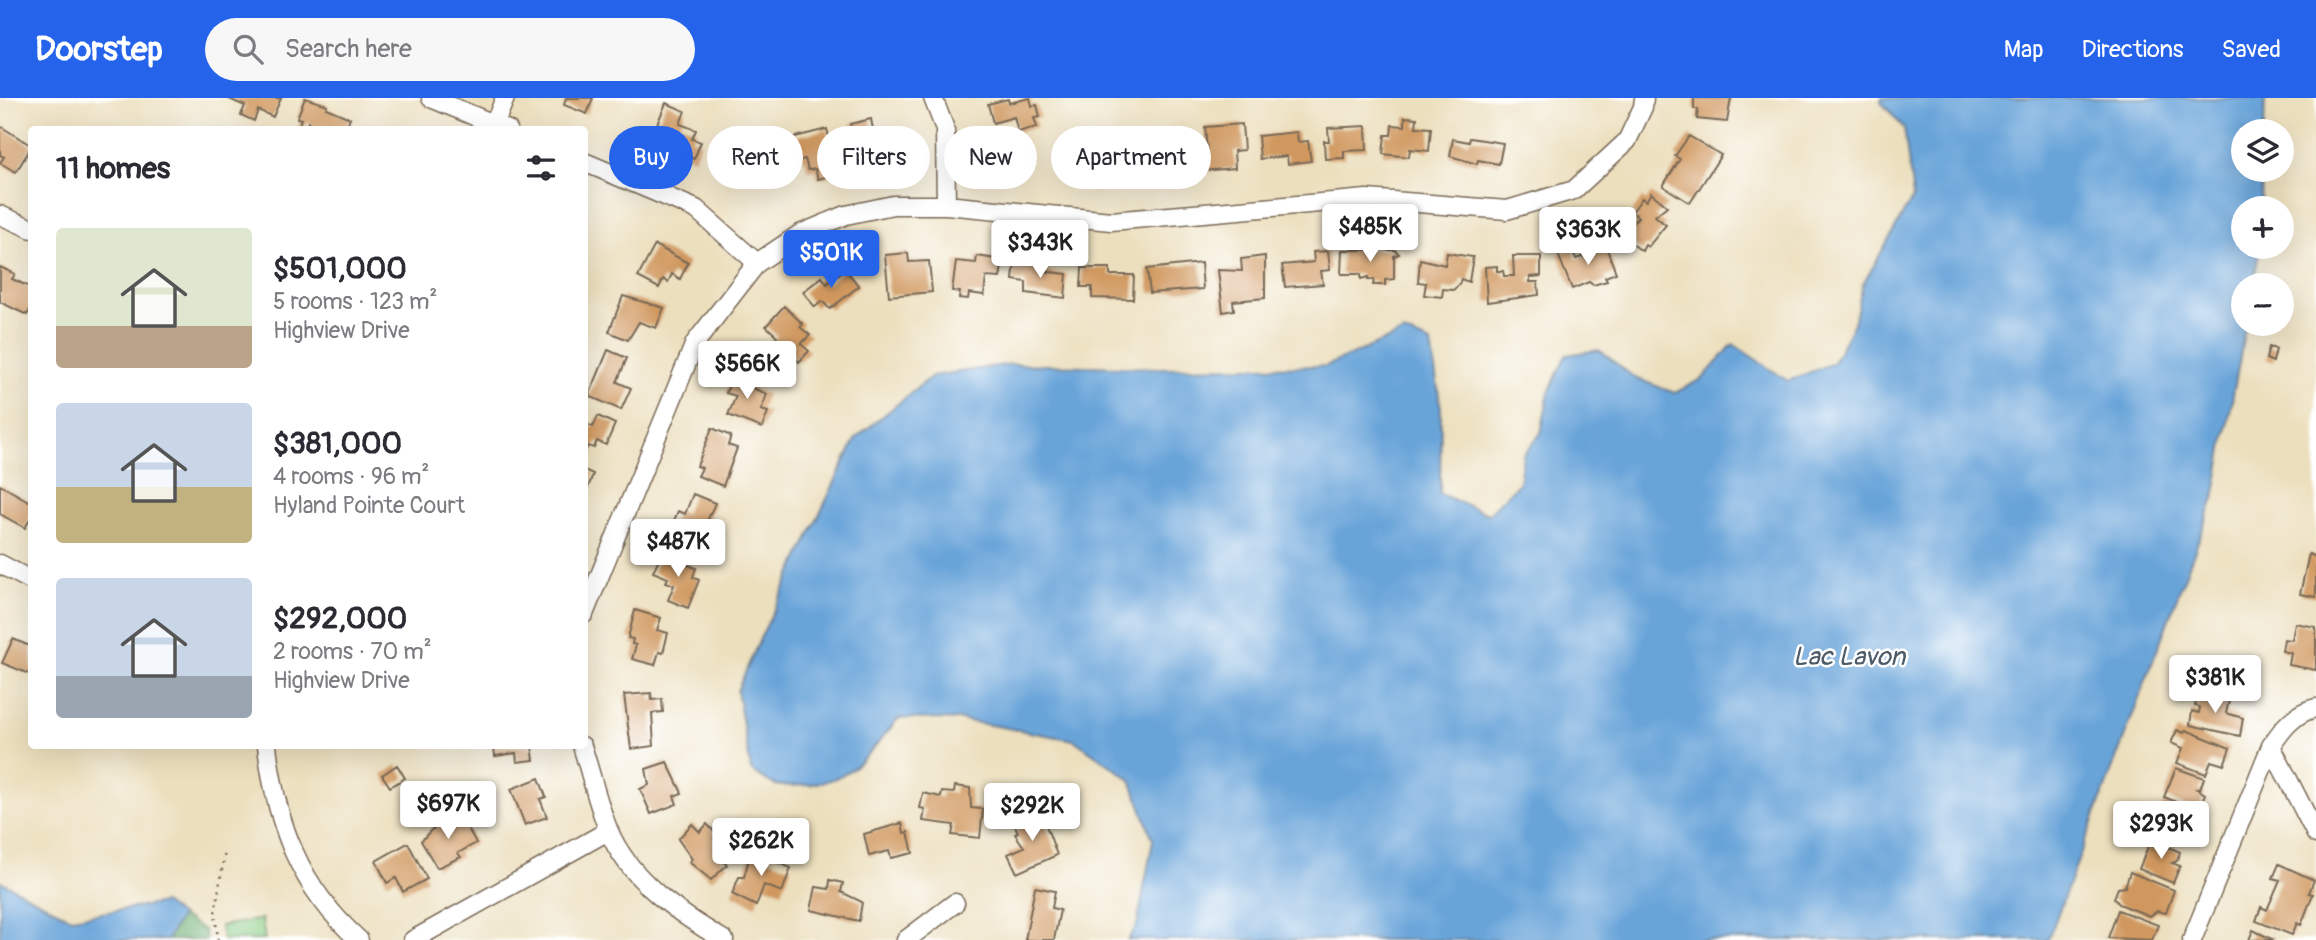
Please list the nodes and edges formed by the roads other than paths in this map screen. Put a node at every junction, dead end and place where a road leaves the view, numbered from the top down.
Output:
1 (431, 98) edge
2 (505, 98) edge
3 (933, 98) edge
4 (1644, 98) edge
5 (494, 126) edge
6 (498, 126) edge
7 (588, 164) edge
8 (946, 205) junction
9 (0, 215) edge
10 (28, 227) edge
11 (757, 263) junction
12 (0, 565) edge
13 (28, 579) edge
14 (588, 604) edge
15 (2316, 708) edge
16 (2271, 746) junction
17 (267, 749) edge
18 (583, 749) edge
19 (608, 831) junction
20 (2316, 834) edge
21 (955, 903) dead end
22 (359, 940) edge
23 (413, 940) edge
24 (724, 940) edge
25 (906, 940) edge
26 (2192, 940) edge

1 - 5 street
2 - 6 street
3 - 8 street
4 - 8 street
7 - 11 street
8 - 11 street
9 - 10 street
11 - 14 street
12 - 13 street
15 - 16 street
16 - 20 street
16 - 26 street
17 - 22 street
18 - 19 street
19 - 23 street
19 - 24 street
21 - 25 street

